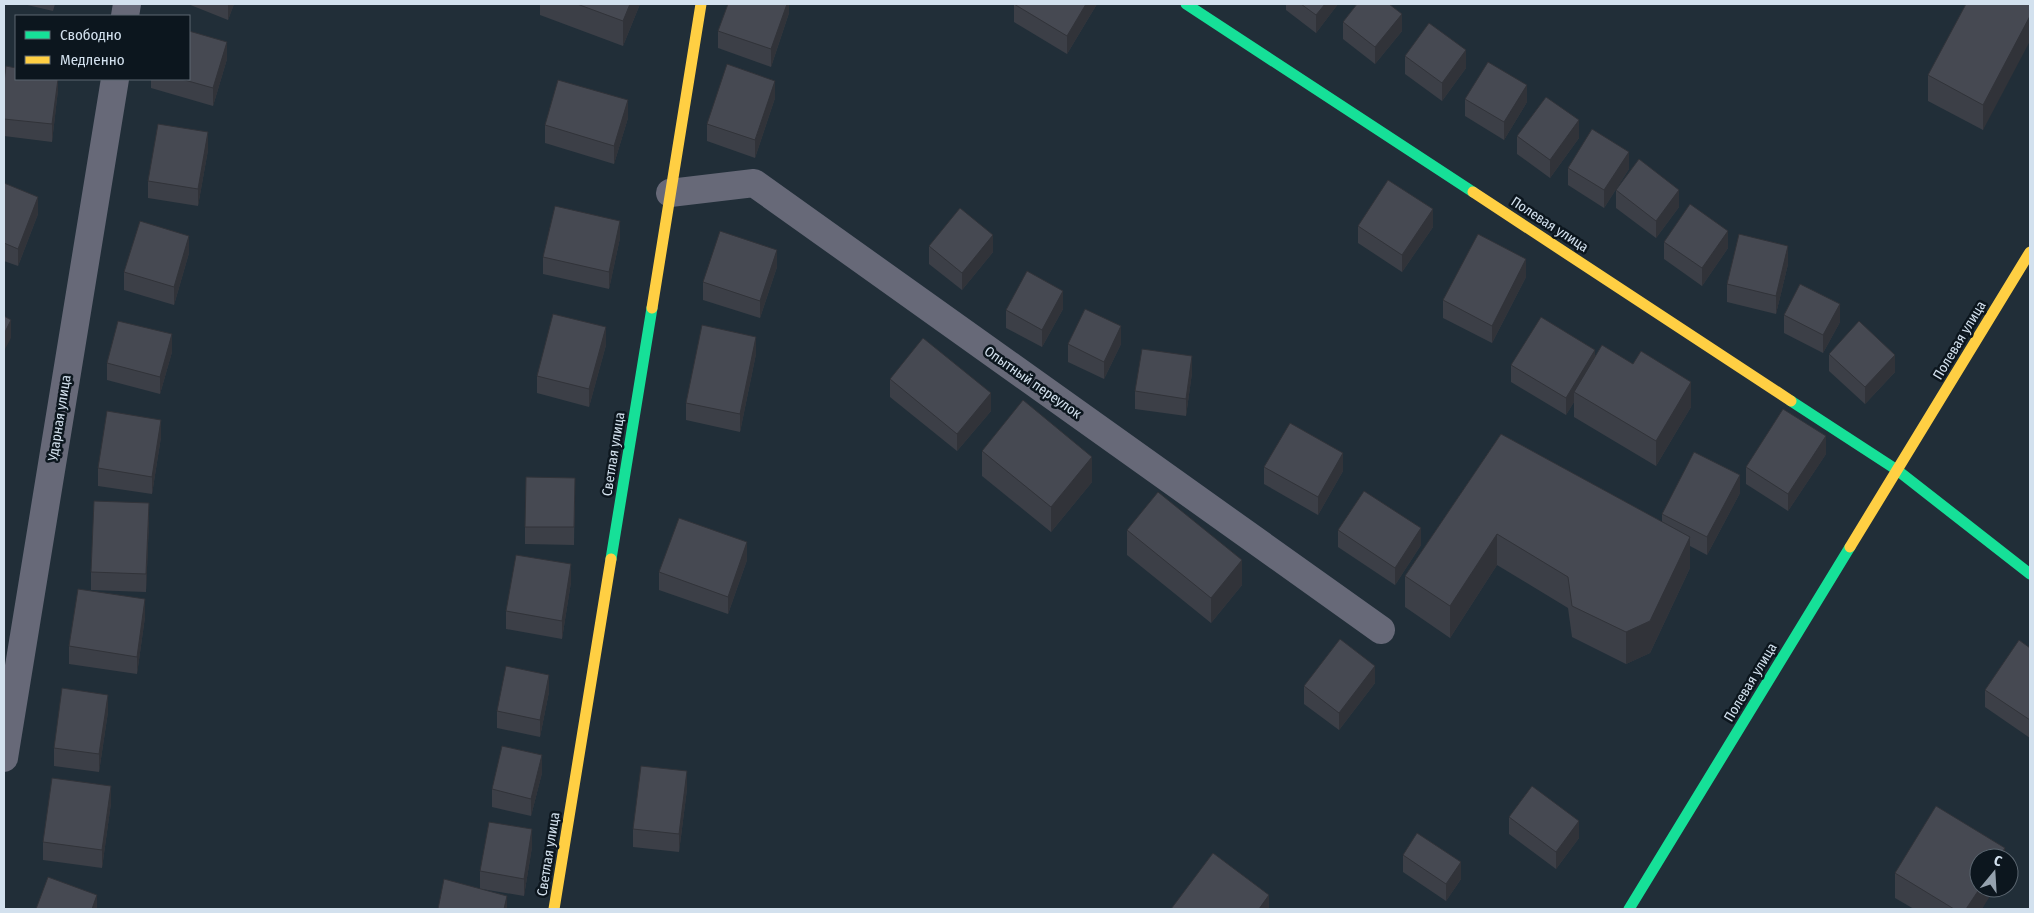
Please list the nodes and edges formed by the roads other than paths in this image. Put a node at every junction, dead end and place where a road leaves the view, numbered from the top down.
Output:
1 (701, 4) edge
2 (1186, 4) edge
3 (115, 80) edge
4 (670, 193) junction
5 (2030, 252) edge
6 (1897, 470) junction
7 (2029, 572) edge
8 (1381, 630) dead end
9 (4, 758) edge
10 (554, 909) edge
11 (1629, 909) edge

1 - 4 street, Светлая улица
2 - 6 street, Полевая улица
3 - 9 street, Ударная улица
4 - 8 street, Опытный переулок
4 - 10 street, Светлая улица
5 - 6 street, Полевая улица
6 - 7 street, Полевая улица
6 - 11 street, Полевая улица

